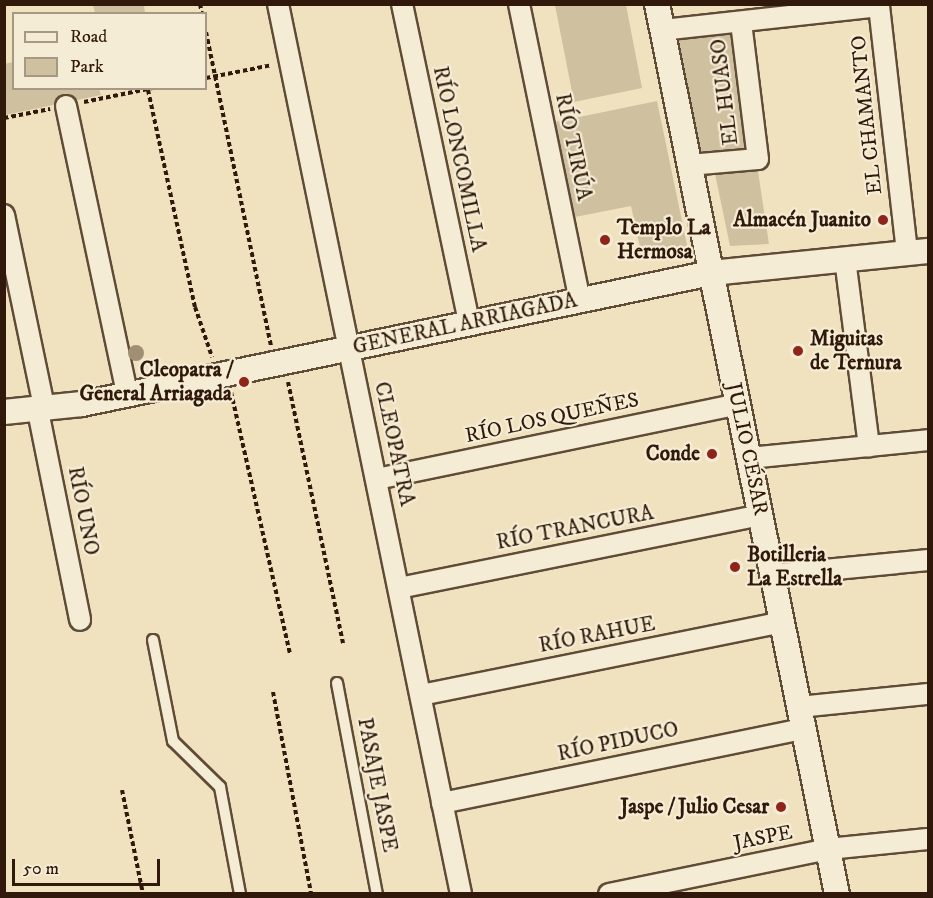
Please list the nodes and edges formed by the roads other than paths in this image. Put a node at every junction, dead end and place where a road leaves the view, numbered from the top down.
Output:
1 (278, 4) edge
2 (402, 4) edge
3 (519, 4) edge
4 (657, 4) edge
5 (813, 9) edge
6 (741, 22) junction
7 (662, 30) junction
8 (66, 106) dead end
9 (689, 165) junction
10 (4, 215) edge
11 (918, 252) edge
12 (846, 259) junction
13 (711, 273) junction
14 (580, 300) junction
15 (469, 323) junction
16 (350, 348) junction
17 (127, 394) junction
18 (738, 404) junction
19 (42, 411) junction
20 (4, 412) edge
21 (928, 440) edge
22 (869, 446) junction
23 (749, 458) junction
24 (377, 479) junction
25 (760, 515) junction
26 (928, 560) edge
27 (773, 575) junction
28 (399, 588) junction
29 (80, 620) dead end
30 (782, 622) junction
31 (153, 640) dead end
32 (337, 683) dead end
33 (928, 694) edge
34 (420, 695) junction
35 (802, 718) junction
36 (442, 803) junction
37 (928, 839) edge
38 (828, 849) junction
39 (240, 894) edge
40 (377, 894) edge
41 (461, 894) edge
42 (609, 894) edge
43 (837, 894) edge

1 - 16 street, CLEOPATRA
2 - 15 street, RÍO LONCOMILLA
3 - 14 street, RÍO TIRÚA
4 - 7 street, JULIO CÉSAR
5 - 6 street
5 - 11 street, EL CHAMANTO
6 - 7 street
6 - 9 street, EL HUASO
7 - 9 street, JULIO CÉSAR
8 - 17 street
9 - 13 street, JULIO CÉSAR
10 - 19 street, RÍO UNO
11 - 12 street, GENERAL ARRIAGADA
12 - 13 street, GENERAL ARRIAGADA
12 - 22 street
13 - 14 street, GENERAL ARRIAGADA
13 - 18 street, JULIO CÉSAR
14 - 15 street, GENERAL ARRIAGADA
15 - 16 street, GENERAL ARRIAGADA
16 - 17 street, GENERAL ARRIAGADA
16 - 24 street, CLEOPATRA
17 - 19 street, GENERAL ARRIAGADA
18 - 23 street, JULIO CÉSAR
18 - 24 street, RÍO LOS QUEÑES
19 - 20 street, GENERAL ARRIAGADA
19 - 29 street, RÍO UNO
21 - 22 street
22 - 23 street
23 - 25 street, JULIO CÉSAR
24 - 28 street, CLEOPATRA
25 - 27 street, JULIO CÉSAR
25 - 28 street, RÍO TRANCURA
26 - 27 street
27 - 30 street, JULIO CÉSAR
28 - 34 street, CLEOPATRA
30 - 34 street, RÍO RAHUE
30 - 35 street, JULIO CÉSAR
31 - 39 lane
32 - 40 lane, PASAJE JASPE
33 - 35 street, RÍO PIDUCO
34 - 36 street, CLEOPATRA
35 - 36 street, RÍO PIDUCO
35 - 38 street, JULIO CÉSAR
36 - 41 street, CLEOPATRA
37 - 38 street, JASPE
38 - 42 street, JASPE
38 - 43 street, JULIO CÉSAR

